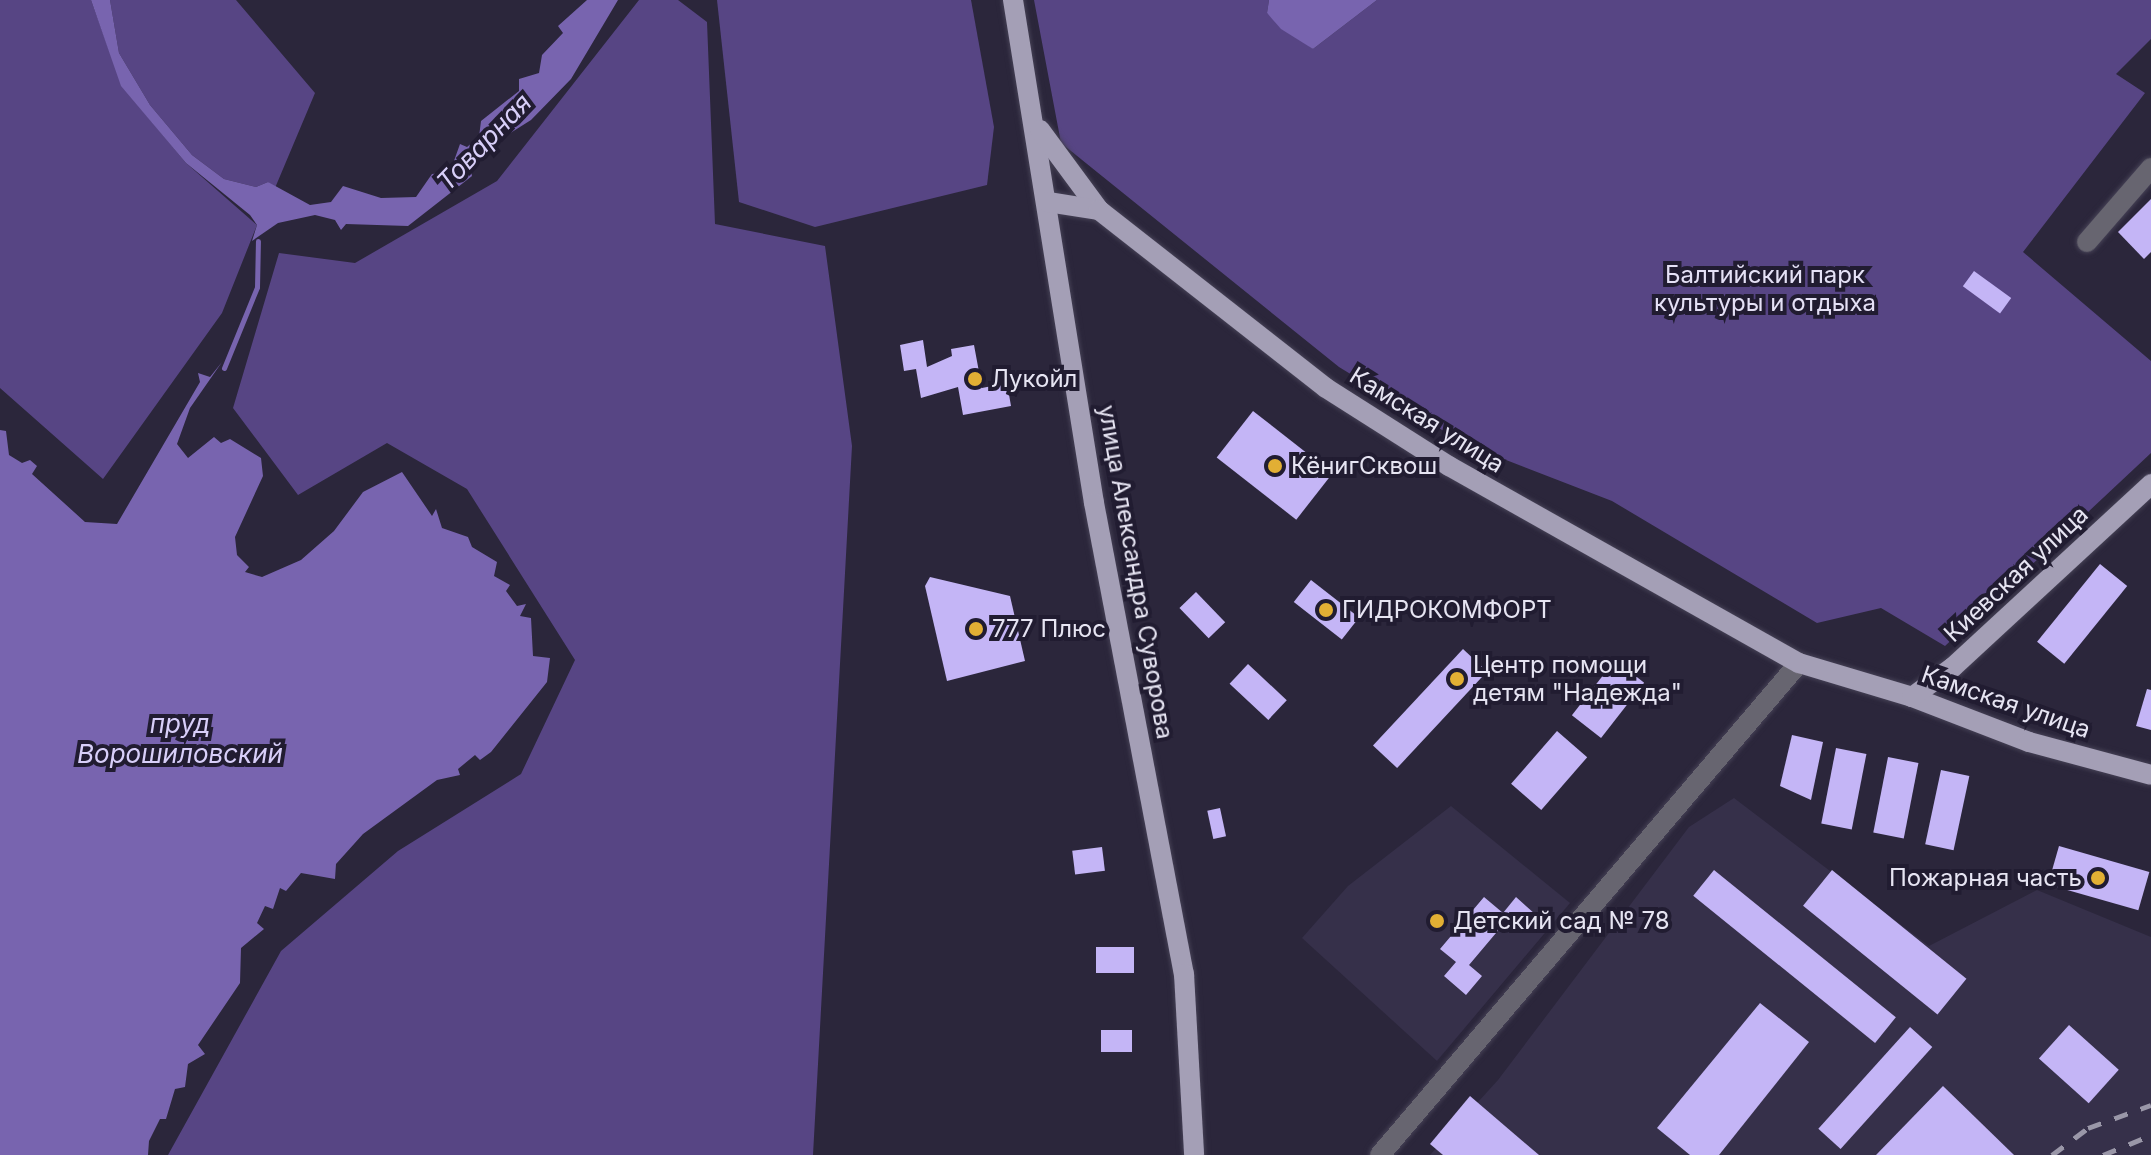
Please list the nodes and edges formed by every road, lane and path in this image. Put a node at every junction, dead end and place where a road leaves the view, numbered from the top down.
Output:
1 (1013, 0) edge
2 (1034, 120) junction
3 (2151, 168) edge
4 (1048, 202) junction
5 (1099, 210) junction
6 (2087, 242) dead end
7 (2151, 484) edge
8 (1799, 663) junction
9 (1912, 697) junction
10 (2151, 775) edge
11 (1194, 1155) edge
12 (1380, 1155) edge

1 - 2 main road, улица Александра Суворова
2 - 4 main road, улица Александра Суворова
2 - 5 main road
3 - 6 street
4 - 5 main road, Камская улица
4 - 11 main road, улица Александра Суворова
5 - 8 main road, Камская улица
7 - 9 main road, Киевская улица
8 - 9 main road, Камская улица
8 - 12 street
9 - 10 main road, Камская улица

